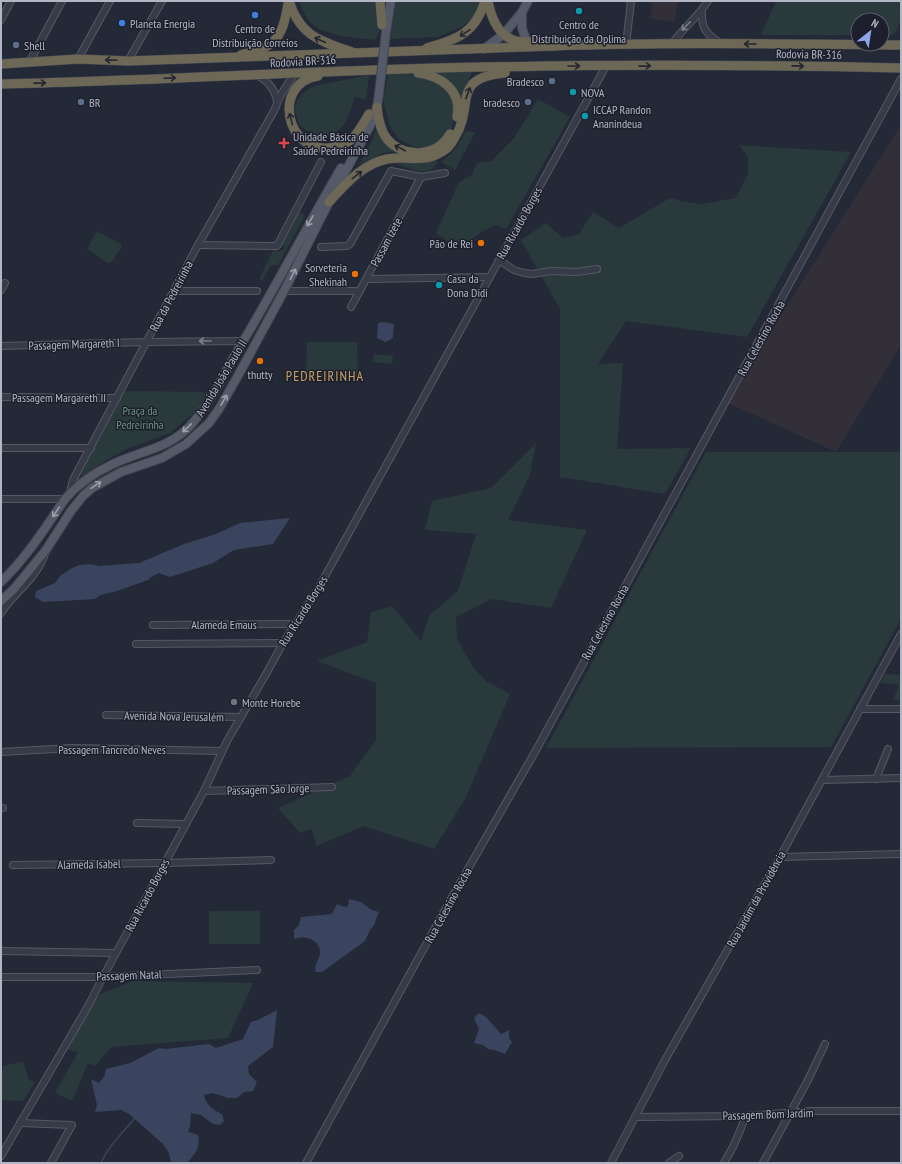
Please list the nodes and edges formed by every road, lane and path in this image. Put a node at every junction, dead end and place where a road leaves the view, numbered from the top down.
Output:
1 (11, 1) edge
2 (62, 1) edge
3 (110, 1) edge
4 (162, 1) edge
5 (380, 1) edge
6 (386, 1) edge
7 (391, 1) edge
8 (487, 1) edge
9 (528, 1) edge
10 (631, 1) edge
11 (708, 1) edge
12 (702, 10) junction
13 (522, 12) junction
14 (1, 20) edge
15 (383, 30) junction
16 (504, 34) junction
17 (527, 42) junction
18 (672, 44) junction
19 (722, 44) junction
20 (626, 45) junction
21 (901, 45) edge
22 (553, 46) junction
23 (484, 49) junction
24 (416, 52) junction
25 (357, 54) junction
26 (234, 58) junction
27 (78, 59) junction
28 (30, 61) junction
29 (128, 61) junction
30 (1, 64) edge
31 (554, 66) junction
32 (606, 66) junction
33 (901, 68) edge
34 (395, 70) junction
35 (349, 71) junction
36 (296, 73) junction
37 (257, 75) junction
38 (901, 79) edge
39 (1, 84) edge
40 (277, 102) junction
41 (373, 110) junction
42 (321, 162) dead end
43 (445, 173) dead end
44 (421, 177) junction
45 (329, 202) junction
46 (198, 245) junction
47 (321, 247) dead end
48 (499, 260) junction
49 (597, 269) dead end
50 (490, 276) junction
51 (367, 278) junction
52 (5, 283) dead end
53 (1, 290) edge
54 (174, 291) junction
55 (258, 291) dead end
56 (284, 291) junction
57 (360, 291) junction
58 (351, 307) dead end
59 (244, 341) junction
60 (146, 342) junction
61 (1, 346) edge
62 (1, 397) edge
63 (117, 398) junction
64 (1, 448) edge
65 (91, 448) junction
66 (67, 496) junction
67 (1, 499) edge
68 (46, 550) junction
69 (1, 582) edge
70 (1, 601) edge
71 (1, 613) edge
72 (294, 624) junction
73 (153, 625) dead end
74 (901, 634) edge
75 (283, 642) junction
76 (136, 644) dead end
77 (860, 709) junction
78 (901, 709) edge
79 (106, 715) dead end
80 (241, 717) junction
81 (888, 749) dead end
82 (222, 751) junction
83 (1, 752) edge
84 (901, 778) edge
85 (876, 779) junction
86 (822, 780) junction
87 (332, 787) dead end
88 (204, 791) junction
89 (137, 823) dead end
90 (186, 824) junction
91 (901, 854) edge
92 (780, 857) junction
93 (271, 860) dead end
94 (164, 863) junction
95 (13, 865) dead end
96 (1, 952) edge
97 (116, 953) junction
98 (257, 970) dead end
99 (102, 976) junction
100 (1, 977) edge
101 (825, 1044) dead end
102 (901, 1111) edge
103 (791, 1113) junction
104 (746, 1116) junction
105 (635, 1117) junction
106 (20, 1123) junction
107 (1, 1156) edge
108 (679, 1156) dead end
109 (51, 1163) edge
110 (306, 1163) edge
111 (611, 1163) edge
112 (669, 1163) edge
113 (724, 1163) edge
114 (763, 1163) edge

1 - 14 street
2 - 28 street
3 - 27 street
4 - 29 street
5 - 15 highway
6 - 15 main road
7 - 15 main road
8 - 16 highway
8 -> 24 highway
9 - 13 main road
10 - 20 street
11 - 12 street
12 -> 18 street
12 - 19 street
13 - 16 main road
13 - 17 main road
15 - 41 main road, Avenida João Paulo II, bridge
16 - 17 highway
16 - 23 main road
17 - 22 highway
18 - 19 highway, Rodovia BR-316
18 - 20 highway, Rodovia BR-316
21 -> 19 highway, Rodovia BR-316
20 - 22 highway, Rodovia BR-316
22 - 23 highway, Rodovia BR-316
23 - 24 highway, Rodovia BR-316
24 - 25 highway, Rodovia BR-316
25 - 26 highway, Rodovia BR-316
25 -> 26 highway
26 - 29 highway, Rodovia BR-316
27 - 28 highway, Rodovia BR-316
29 -> 27 highway, Rodovia BR-316
28 - 30 highway, Rodovia BR-316
31 -> 32 highway, Rodovia BR-316
31 - 34 highway, Rodovia BR-316
45 -> 31 highway
32 -> 33 highway, Rodovia BR-316
32 - 48 street, Rua Ricardo Borges
34 - 35 highway, Rodovia BR-316
34 -> 41 highway
35 - 36 highway, Rodovia BR-316
41 -> 35 highway
36 - 37 highway, Rodovia BR-316
36 - 40 street, Rua da Pedreirinha
39 -> 37 highway, Rodovia BR-316
37 - 40 street
38 - 110 street, Rua Celestino Rocha
40 - 46 street, Rua da Pedreirinha
41 - 45 main road, Avenida João Paulo II
41 -> 59 main road, Avenida João Paulo II
42 - 46 street
43 - 44 street
44 - 47 street
44 - 51 street, Passam Izete
56 -> 45 main road, Avenida João Paulo II
46 - 54 street, Rua da Pedreirinha
48 - 49 street
48 - 50 street, Rua Ricardo Borges
50 - 51 street
50 - 72 street, Rua Ricardo Borges
51 - 57 street, Passam Izete
52 - 53 street
54 - 55 street
54 - 60 street, Rua da Pedreirinha
56 - 57 street
68 -> 56 main road, Avenida João Paulo II
57 - 58 street, Passam Izete
59 -> 60 street, Passagem Margareth I
59 -> 66 main road, Avenida João Paulo II
60 - 61 street, Passagem Margareth I
60 - 63 street, Rua da Pedreirinha
62 - 63 street, Passagem Margareth II
63 - 65 street, Rua da Pedreirinha
64 - 65 street
65 - 66 street, Rua da Pedreirinha
66 - 67 street
66 -> 69 main road, Avenida João Paulo II
68 - 70 main road, Avenida João Paulo II
68 - 71 street
72 - 73 street, Alameda Emaus
72 - 75 street, Rua Ricardo Borges
74 - 77 street, Rua Jardim da Providência
75 - 76 street
75 - 80 street, Rua Ricardo Borges
77 - 78 street
77 - 86 street, Rua Jardim da Providência
79 - 80 street, Avenida Nova Jerusalém
80 - 82 street, Rua Ricardo Borges
81 - 85 street
82 - 83 street, Passagem Tancredo Neves
82 - 88 street, Rua Ricardo Borges
84 - 85 street
85 - 86 street
86 - 92 street, Rua Jardim da Providência
87 - 88 street, Passagem São Jorge
88 - 90 street, Rua Ricardo Borges
89 - 90 street
90 - 94 street, Rua Ricardo Borges
91 - 92 street
92 - 105 street, Rua Jardim da Providência
93 - 94 street, Alameda Isabel
94 - 95 street, Alameda Isabel
94 - 97 street, Rua Ricardo Borges
96 - 97 street
97 - 99 street, Rua Ricardo Borges
98 - 99 street, Passagem Natal
99 - 100 street, Passagem Natal
99 - 106 street, Rua Ricardo Borges
101 - 103 street
102 - 103 street, Passagem Bom Jardim
103 - 104 street, Passagem Bom Jardim
103 - 114 street
104 - 105 street, Passagem Bom Jardim
104 - 113 street
105 - 111 street, Rua Jardim da Providência
106 - 107 street, Rua Ricardo Borges
106 - 109 street
108 - 112 street

